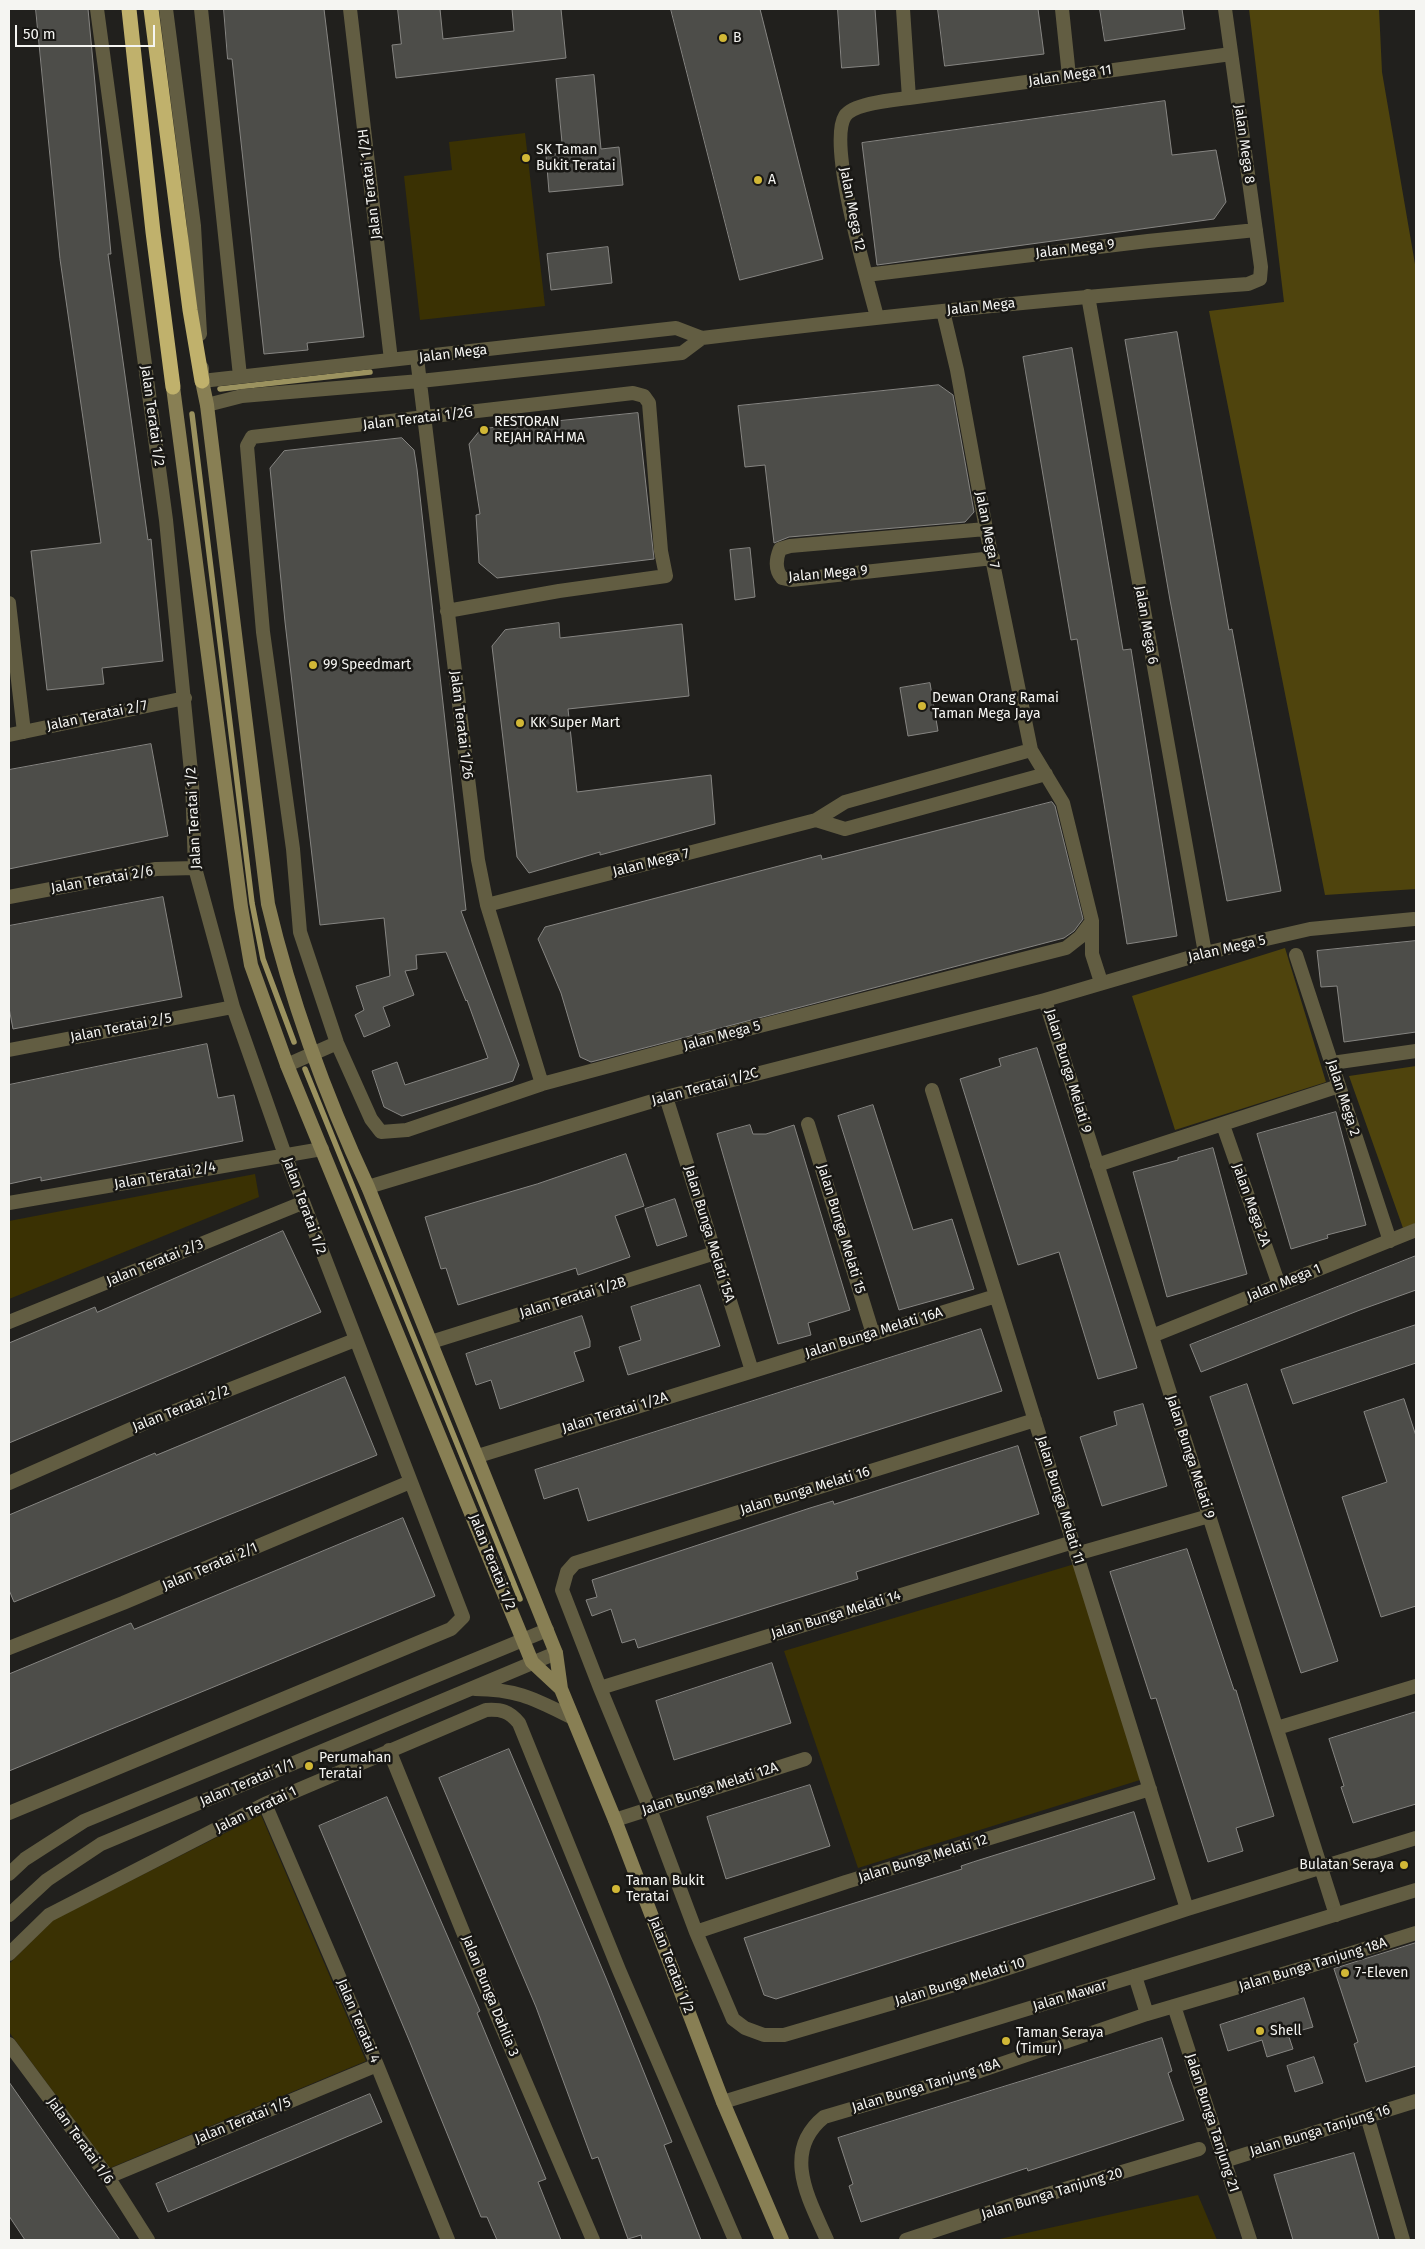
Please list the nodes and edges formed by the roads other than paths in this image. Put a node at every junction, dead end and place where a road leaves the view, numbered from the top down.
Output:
1 (97, 9) edge
2 (130, 9) edge
3 (151, 9) edge
4 (166, 9) edge
5 (202, 9) edge
6 (350, 9) edge
7 (903, 9) edge
8 (1062, 9) edge
9 (1224, 9) edge
10 (1231, 54) junction
11 (1069, 76) junction
12 (909, 98) junction
13 (858, 107) joint
14 (1256, 230) junction
15 (866, 275) junction
16 (1260, 279) joint
17 (1088, 296) junction
18 (943, 311) junction
19 (877, 317) junction
20 (702, 338) junction
21 (417, 358) junction
22 (391, 360) junction
23 (240, 376) junction
24 (202, 381) junction
25 (420, 381) junction
26 (172, 387) joint
27 (207, 405) junction
28 (424, 418) junction
29 (986, 529) junction
30 (993, 558) junction
31 (9, 603) edge
32 (446, 611) junction
33 (185, 698) junction
34 (24, 732) junction
35 (9, 734) edge
36 (1031, 750) junction
37 (1046, 774) junction
38 (816, 820) junction
39 (195, 868) junction
40 (9, 897) edge
41 (487, 905) junction
42 (1414, 919) dead end
43 (1092, 921) junction
44 (1066, 948) junction
45 (1205, 953) junction
46 (1092, 954) junction
47 (1296, 954) dead end
48 (1101, 982) junction
49 (1045, 1000) junction
50 (234, 1007) junction
51 (337, 1043) junction
52 (9, 1050) edge
53 (1416, 1051) edge
54 (314, 1053) junction
55 (1332, 1063) junction
56 (287, 1065) junction
57 (542, 1084) junction
58 (1339, 1086) junction
59 (932, 1090) dead end
60 (666, 1097) junction
61 (808, 1124) dead end
62 (1223, 1125) junction
63 (322, 1149) junction
64 (285, 1155) junction
65 (1097, 1165) junction
66 (368, 1187) junction
67 (9, 1203) edge
68 (302, 1203) junction
69 (1416, 1230) edge
70 (1390, 1241) junction
71 (715, 1253) junction
72 (1280, 1285) junction
73 (996, 1296) junction
74 (9, 1322) edge
75 (873, 1334) junction
76 (1152, 1336) junction
77 (355, 1340) junction
78 (431, 1342) junction
79 (752, 1371) junction
80 (1035, 1420) junction
81 (478, 1456) junction
82 (410, 1482) junction
83 (9, 1483) edge
84 (1209, 1516) junction
85 (1075, 1548) junction
86 (547, 1630) junction
87 (523, 1639) junction
88 (9, 1648) edge
89 (556, 1653) junction
90 (532, 1662) junction
91 (1416, 1686) edge
92 (470, 1688) junction
93 (600, 1688) junction
94 (561, 1689) junction
95 (573, 1718) junction
96 (1277, 1728) junction
97 (389, 1750) junction
98 (805, 1759) dead end
99 (1150, 1789) junction
100 (265, 1804) junction
101 (650, 1809) junction
102 (9, 1813) edge
103 (615, 1820) junction
104 (1416, 1838) edge
105 (1321, 1867) junction
106 (9, 1874) edge
107 (1416, 1890) edge
108 (1187, 1909) junction
109 (9, 1915) edge
110 (1336, 1915) junction
111 (696, 1932) junction
112 (1416, 1933) edge
113 (9, 1954) edge
114 (1135, 1976) junction
115 (1174, 2006) junction
116 (1147, 2014) junction
117 (9, 2044) edge
118 (377, 2066) junction
119 (1416, 2101) edge
120 (723, 2102) junction
121 (1367, 2116) junction
122 (1199, 2149) dead end
123 (1224, 2161) junction
124 (108, 2177) junction
125 (148, 2240) edge
126 (448, 2240) edge
127 (592, 2240) edge
128 (735, 2240) edge
129 (782, 2240) edge
130 (827, 2240) edge
131 (906, 2240) edge
132 (1250, 2240) edge
133 (1403, 2240) edge

1 - 33 street, Jalan Teratai 1/2
2 - 26 highway
3 - 24 highway
4 - 24 street
5 - 23 street
6 - 22 street, Jalan Teratai 1/2H
7 - 12 street
8 - 11 street
9 - 10 street, Jalan Mega 8
10 - 11 street, Jalan Mega 11
10 - 14 street, Jalan Mega 8
11 - 12 street, Jalan Mega 11
12 - 13 street, Jalan Mega 11
13 - 15 street, Jalan Mega 12
14 - 15 street, Jalan Mega 9
14 - 16 street, Jalan Mega 8
15 - 19 street, Jalan Mega 12
16 - 17 street, Jalan Mega
17 - 18 street, Jalan Mega
17 - 45 street, Jalan Mega 6
18 - 19 street, Jalan Mega
18 - 29 street, Jalan Mega 7
19 - 20 street, Jalan Mega
20 - 21 street, Jalan Mega
20 - 25 street, Jalan Mega
21 - 22 street, Jalan Mega
21 - 25 street, Jalan Teratai 1/26
22 - 23 street, Jalan Mega
23 - 24 street, Jalan Mega
24 - 27 main road, Jalan Teratai 1/2
25 - 27 street, Jalan Mega
25 - 28 street, Jalan Teratai 1/26
26 - 56 main road, Jalan Teratai 1/2
27 - 54 main road, Jalan Teratai 1/2
28 - 32 street, Jalan Teratai 1/26
28 - 32 street, Jalan Teratai 1/2G
28 - 51 street, Jalan Teratai 1/2G
29 - 30 street, Jalan Mega 7
29 - 30 street, Jalan Mega 9
30 - 36 street, Jalan Mega 7
31 - 34 street
32 - 41 street, Jalan Teratai 1/26
33 - 34 street, Jalan Teratai 2/7
33 - 39 street, Jalan Teratai 1/2
34 - 35 street, Jalan Teratai 2/7
36 - 37 street, Jalan Mega 7
36 - 38 street, Jalan Mega 7
37 - 38 street, Jalan Mega 7
37 - 43 street, Jalan Mega 7
38 - 41 street, Jalan Mega 7
39 - 40 street, Jalan Teratai 2/6
39 - 50 street, Jalan Teratai 1/2
41 - 57 street, Jalan Teratai 1/26
42 - 45 street, Jalan Mega 5
43 - 44 street, Jalan Mega 5
43 - 46 street, Jalan Mega 7
44 - 46 street, Jalan Mega 5
44 - 57 street, Jalan Mega 5
45 - 48 street, Jalan Mega 5
46 - 48 street, Jalan Mega 7
47 - 55 street, Jalan Mega 2
48 - 49 street, Jalan Mega 5
49 - 60 street, Jalan Teratai 1/2C
49 - 65 street, Jalan Bunga Melati 9
50 - 52 street, Jalan Teratai 2/5
50 - 64 street, Jalan Teratai 1/2
51 - 54 street
51 - 57 street, Jalan Mega 5
53 - 55 street
54 - 56 street
54 - 66 main road, Jalan Teratai 1/2
55 - 58 street, Jalan Mega 2
56 - 63 main road, Jalan Teratai 1/2
58 - 62 street
58 - 70 street, Jalan Mega 2
59 - 73 street, Jalan Bunga Melati 11
60 - 66 street, Jalan Teratai 1/2C
60 - 71 street, Jalan Bunga Melati 15A
61 - 75 street, Jalan Bunga Melati 15
62 - 65 street
62 - 72 street, Jalan Mega 2A
63 - 64 street, Jalan Teratai 2/4
63 - 87 main road, Jalan Teratai 1/2
64 - 67 street, Jalan Teratai 2/4
64 - 68 street, Jalan Teratai 1/2
65 - 76 street, Jalan Bunga Melati 9
66 - 78 main road, Jalan Teratai 1/2
68 - 74 street, Jalan Teratai 2/3
68 - 77 street, Jalan Teratai 1/2
69 - 70 street, Jalan Mega 1
70 - 72 street, Jalan Mega 1
71 - 78 street, Jalan Teratai 1/2B
71 - 79 street, Jalan Bunga Melati 15A
72 - 76 street, Jalan Mega 1
73 - 75 street, Jalan Bunga Melati 16A
73 - 80 street, Jalan Bunga Melati 11
75 - 79 street, Jalan Bunga Melati 16A
76 - 84 street, Jalan Bunga Melati 9
77 - 82 street, Jalan Teratai 1/2
77 - 83 street, Jalan Teratai 2/2
78 - 81 main road, Jalan Teratai 1/2
79 - 81 street, Jalan Teratai 1/2A
80 - 85 street, Jalan Bunga Melati 11
80 - 93 street, Jalan Bunga Melati 16
81 - 86 main road, Jalan Teratai 1/2
82 - 88 street, Jalan Teratai 2/1
82 - 102 street, Jalan Teratai 1/2
84 - 85 street, Jalan Bunga Melati 14
84 - 96 street, Jalan Bunga Melati 9
85 - 93 street, Jalan Bunga Melati 14
85 - 99 street, Jalan Bunga Melati 11
86 - 87 street, Jalan Teratai 1/1
86 - 89 main road, Jalan Teratai 1/2
87 - 90 main road, Jalan Teratai 1/2
87 - 106 street, Jalan Teratai 1/1
89 - 90 street, Jalan Teratai 1/1
89 - 94 main road, Jalan Teratai 1/2
90 - 92 street, Jalan Teratai 1/1
90 - 94 main road, Jalan Teratai 1/2
91 - 96 street
92 - 95 street
92 - 109 street, Jalan Teratai 1/1
93 - 101 street
94 - 95 main road, Jalan Teratai 1/2
95 - 103 main road, Jalan Teratai 1/2
96 - 105 street, Jalan Bunga Melati 9
97 - 100 street, Jalan Teratai 1
97 - 127 street, Jalan Bunga Dahlia 3
97 - 128 street, Jalan Teratai 1
98 - 101 street, Jalan Bunga Melati 12A
99 - 108 street, Jalan Bunga Melati 11
99 - 111 street, Jalan Bunga Melati 12
100 - 113 street, Jalan Teratai 1
100 - 118 street, Jalan Teratai 4
101 - 103 street, Jalan Bunga Melati 12A
101 - 111 street
103 - 120 main road, Jalan Teratai 1/2
104 - 105 street, Jalan Bunga Melati 10
105 - 108 street, Jalan Bunga Melati 10
105 - 110 street, Jalan Bunga Melati 9
107 - 110 street, Jalan Mawar
108 - 111 street, Jalan Bunga Melati 10
110 - 114 street, Jalan Mawar
112 - 115 street, Jalan Bunga Tanjung 18A
114 - 116 street
114 - 120 street, Jalan Mawar
115 - 116 street, Jalan Bunga Tanjung 18A
115 - 123 street, Jalan Bunga Tanjung 21
116 - 130 street, Jalan Bunga Tanjung 18A
117 - 124 street, Jalan Teratai 1/6
118 - 124 street, Jalan Teratai 1/5
118 - 126 street, Jalan Teratai 4
119 - 121 street, Jalan Bunga Tanjung 16
120 - 129 main road, Jalan Teratai 1/2
121 - 123 street, Jalan Bunga Tanjung 16
121 - 133 street
122 - 131 street, Jalan Bunga Tanjung 20
123 - 132 street, Jalan Bunga Tanjung 21
124 - 125 street, Jalan Teratai 1/6

